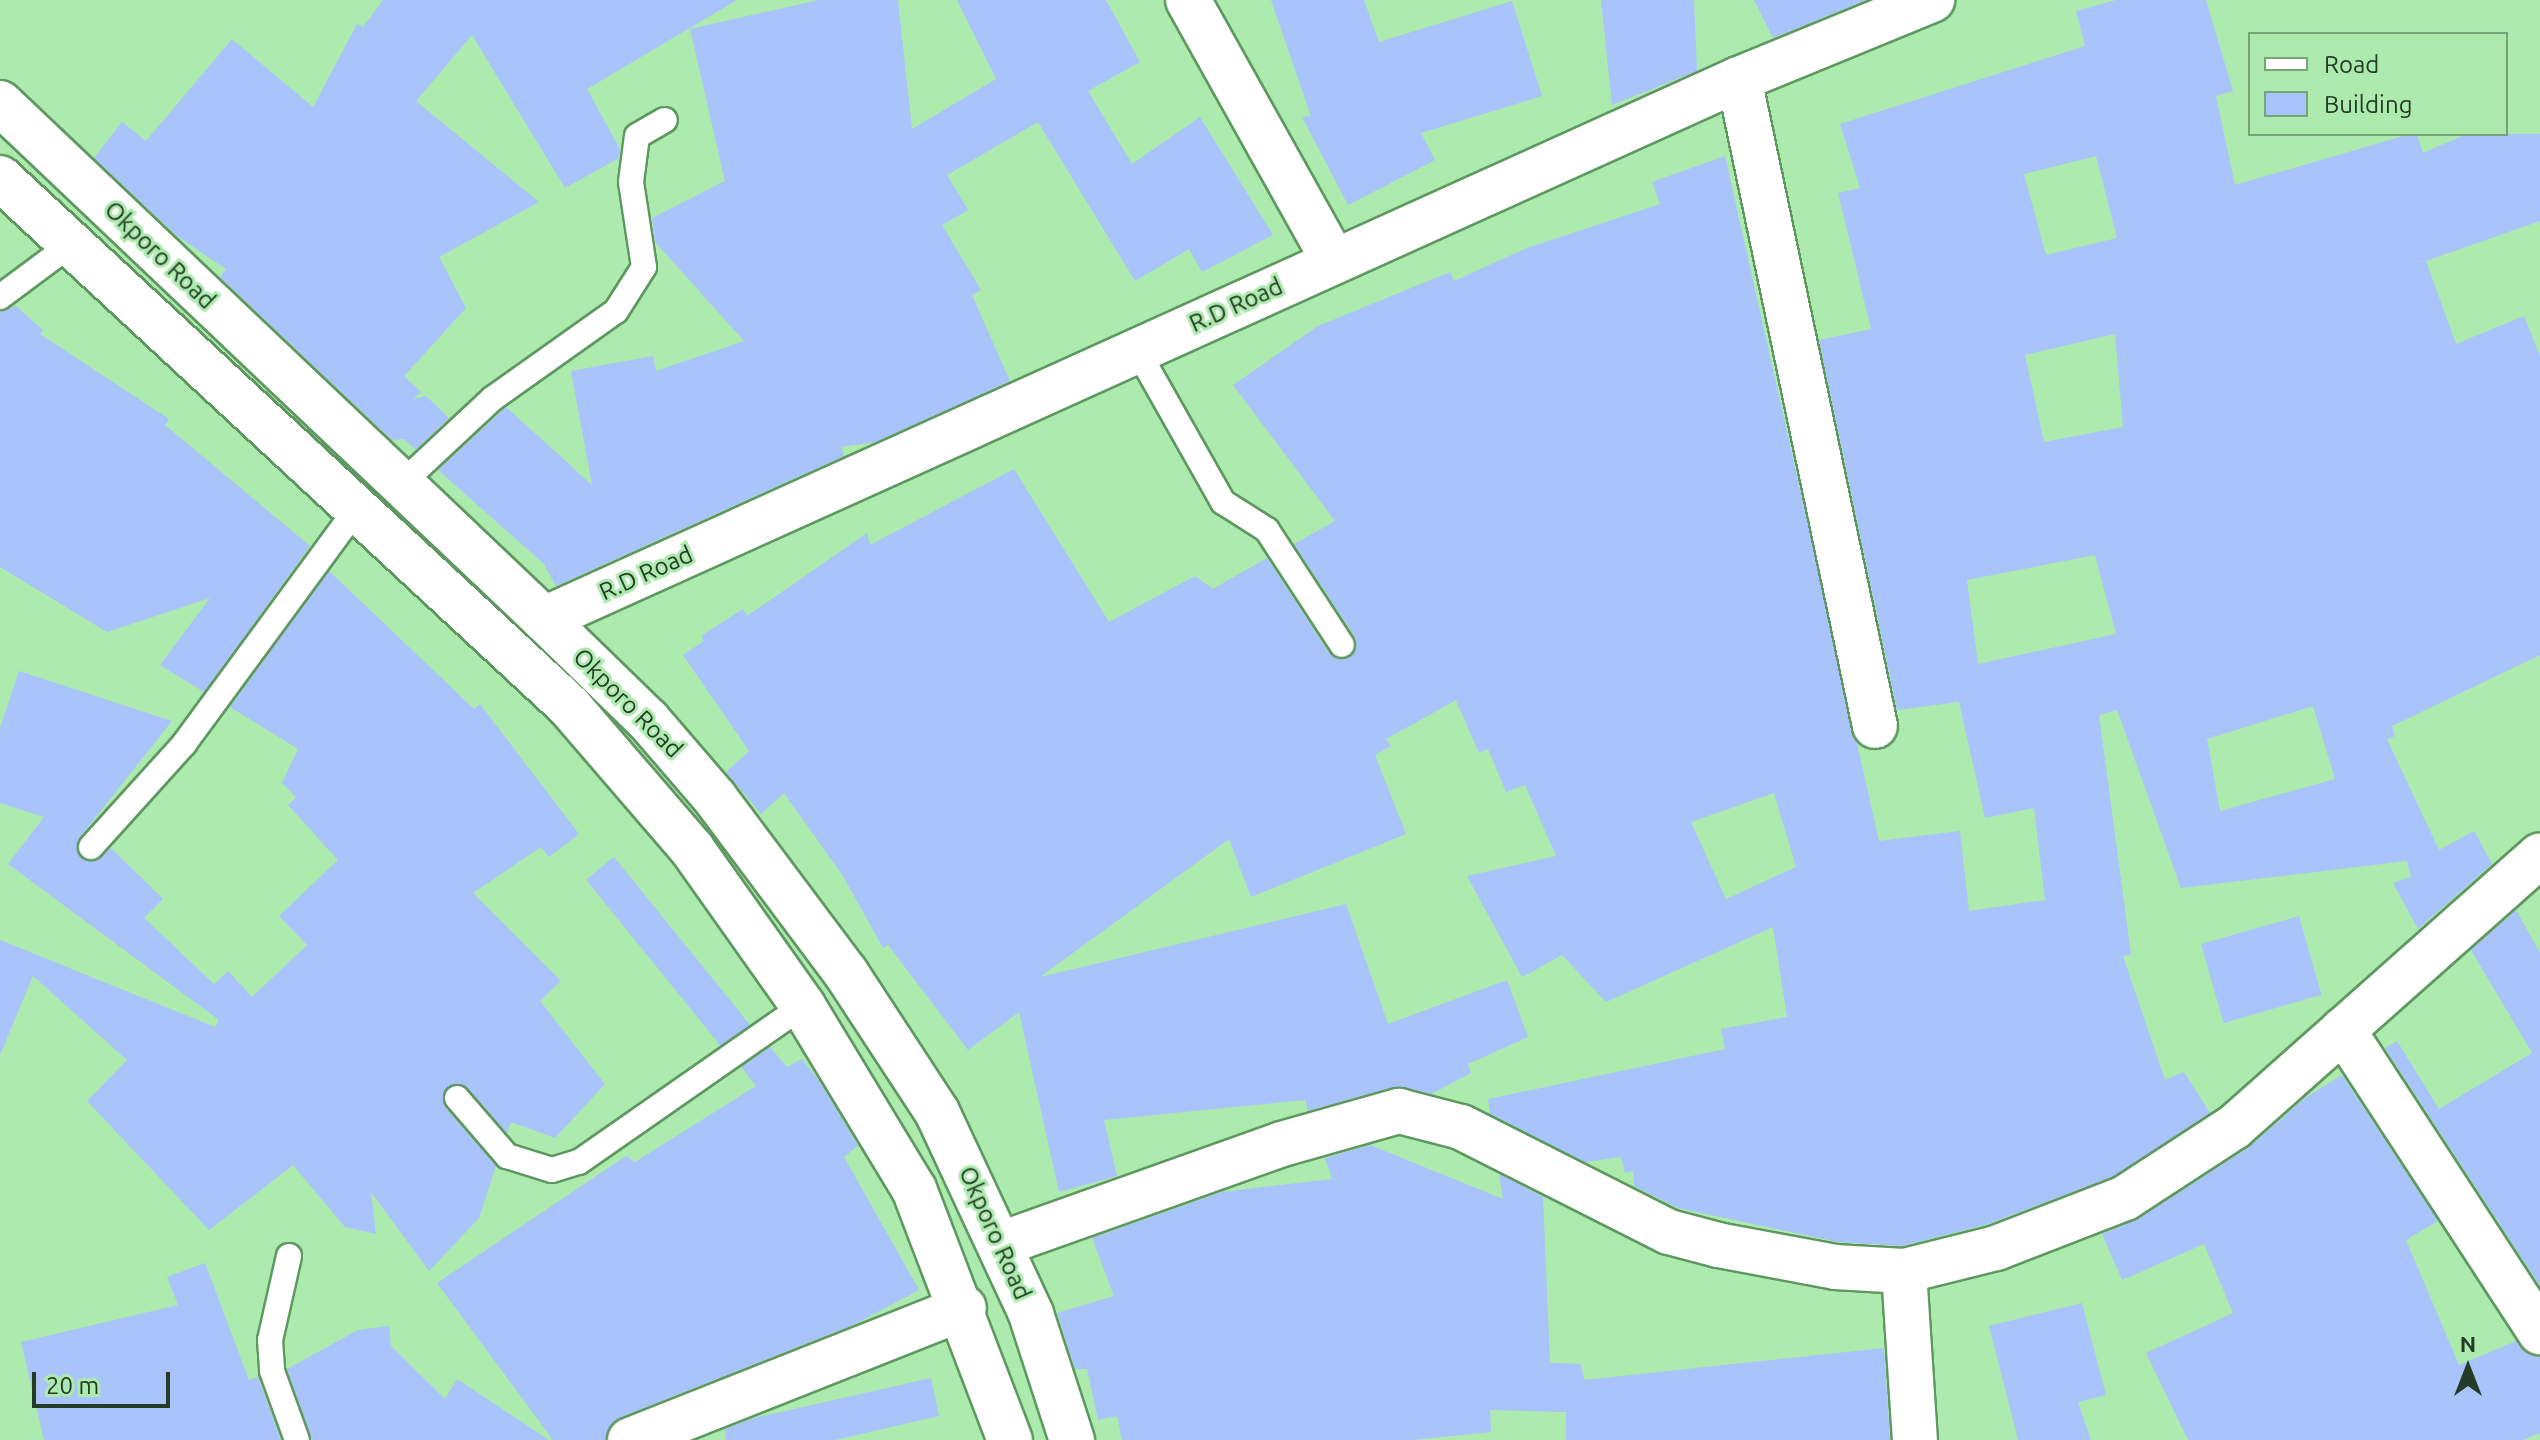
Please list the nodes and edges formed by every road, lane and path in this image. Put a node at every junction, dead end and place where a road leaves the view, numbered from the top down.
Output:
1 (1188, 0) edge
2 (1927, 1) edge
3 (1739, 79) junction
4 (0, 103) edge
5 (665, 120) dead end
6 (0, 178) edge
7 (70, 245) junction
8 (1334, 261) junction
9 (0, 297) edge
10 (1137, 350) junction
11 (401, 484) junction
12 (358, 507) junction
13 (544, 619) junction
14 (1342, 645) dead end
15 (1875, 726) dead end
16 (91, 847) dead end
17 (2540, 855) edge
18 (803, 1006) junction
19 (2343, 1030) junction
20 (457, 1098) dead end
21 (1001, 1244) junction
22 (289, 1256) dead end
23 (1904, 1271) junction
24 (964, 1308) junction
25 (2540, 1332) edge
26 (297, 1440) edge
27 (630, 1440) edge
28 (1010, 1440) edge
29 (1072, 1440) edge
30 (1915, 1440) edge

1 - 8 street
2 - 3 street, R.D Road
3 - 8 street, R.D Road
3 - 15 street
4 - 11 street, Okporo Road
5 - 11 lane
6 - 7 street, Okporo Road
7 - 9 lane
7 - 12 street, Okporo Road
8 - 10 street, R.D Road
10 - 13 street, R.D Road
10 - 14 lane
11 - 13 street, Okporo Road
12 - 16 lane
12 - 18 street, Okporo Road
13 - 21 street, Okporo Road
17 - 19 street
18 - 20 lane
18 - 24 street, Okporo Road
19 - 23 street
19 - 25 street
21 - 23 street
21 - 29 street, Okporo Road
22 - 26 lane
23 - 30 street
24 - 27 street
24 - 28 street, Okporo Road

